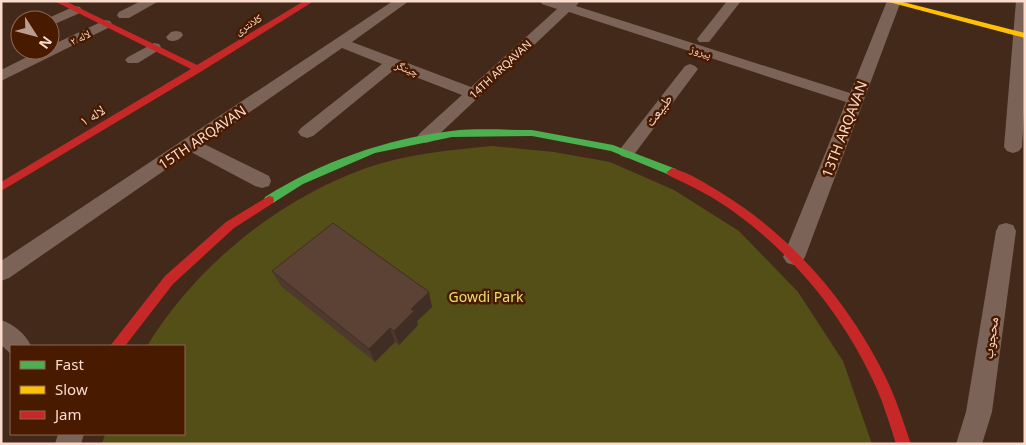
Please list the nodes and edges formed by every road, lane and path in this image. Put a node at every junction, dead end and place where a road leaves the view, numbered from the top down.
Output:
1 (58, 1) edge
2 (152, 1) edge
3 (310, 1) edge
4 (402, 1) edge
5 (547, 1) edge
6 (734, 1) edge
7 (1024, 1) edge
8 (893, 2) edge
9 (570, 4) edge
10 (75, 10) junction
11 (120, 13) joint
12 (60, 17) edge
13 (140, 22) dead end
14 (105, 24) junction
15 (1023, 35) edge
16 (704, 39) dead end
17 (341, 43) junction
18 (154, 47) junction
19 (199, 50) dead end
20 (217, 58) junction
21 (133, 60) dead end
22 (392, 62) junction
23 (199, 69) junction
24 (690, 69) dead end
25 (1, 76) edge
26 (473, 93) junction
27 (856, 100) junction
28 (307, 132) dead end
29 (426, 136) junction
30 (190, 144) junction
31 (1013, 147) dead end
32 (627, 152) junction
33 (262, 181) dead end
34 (1, 187) edge
35 (1006, 231) dead end
36 (794, 257) junction
37 (1, 272) edge
38 (1, 330) edge
39 (18, 345) edge
40 (118, 345) edge
41 (904, 444) edge
42 (969, 444) edge

1 - 10 street
2 - 11 street
3 - 20 street, کلانتری
4 - 17 street, 15TH ARQAVAN
5 - 9 street, پیروز
6 - 16 street
7 - 15 street
8 - 15 street
8 - 27 street, 13TH ARQAVAN
9 - 26 street, 14TH ARQAVAN
9 - 27 street, پیروز
10 - 12 street
10 - 14 street
11 - 13 street
14 - 18 street
14 - 25 street, لاله ۲
15 - 31 street
17 - 22 street, چیتگر
17 - 30 street, 15TH ARQAVAN
18 - 21 street
18 - 23 street
19 - 20 street
20 - 23 street, کلانتری
22 - 26 street, چیتگر
22 - 28 street
23 - 34 street, لاله ۱
24 - 32 street, طبیعت
26 - 29 street, 14TH ARQAVAN
27 - 36 street, 13TH ARQAVAN
29 - 32 street
29 - 40 street
30 - 33 street
30 - 37 street, 15TH ARQAVAN
32 - 36 street
35 - 42 street, محجوب
36 - 41 street
38 - 39 street

